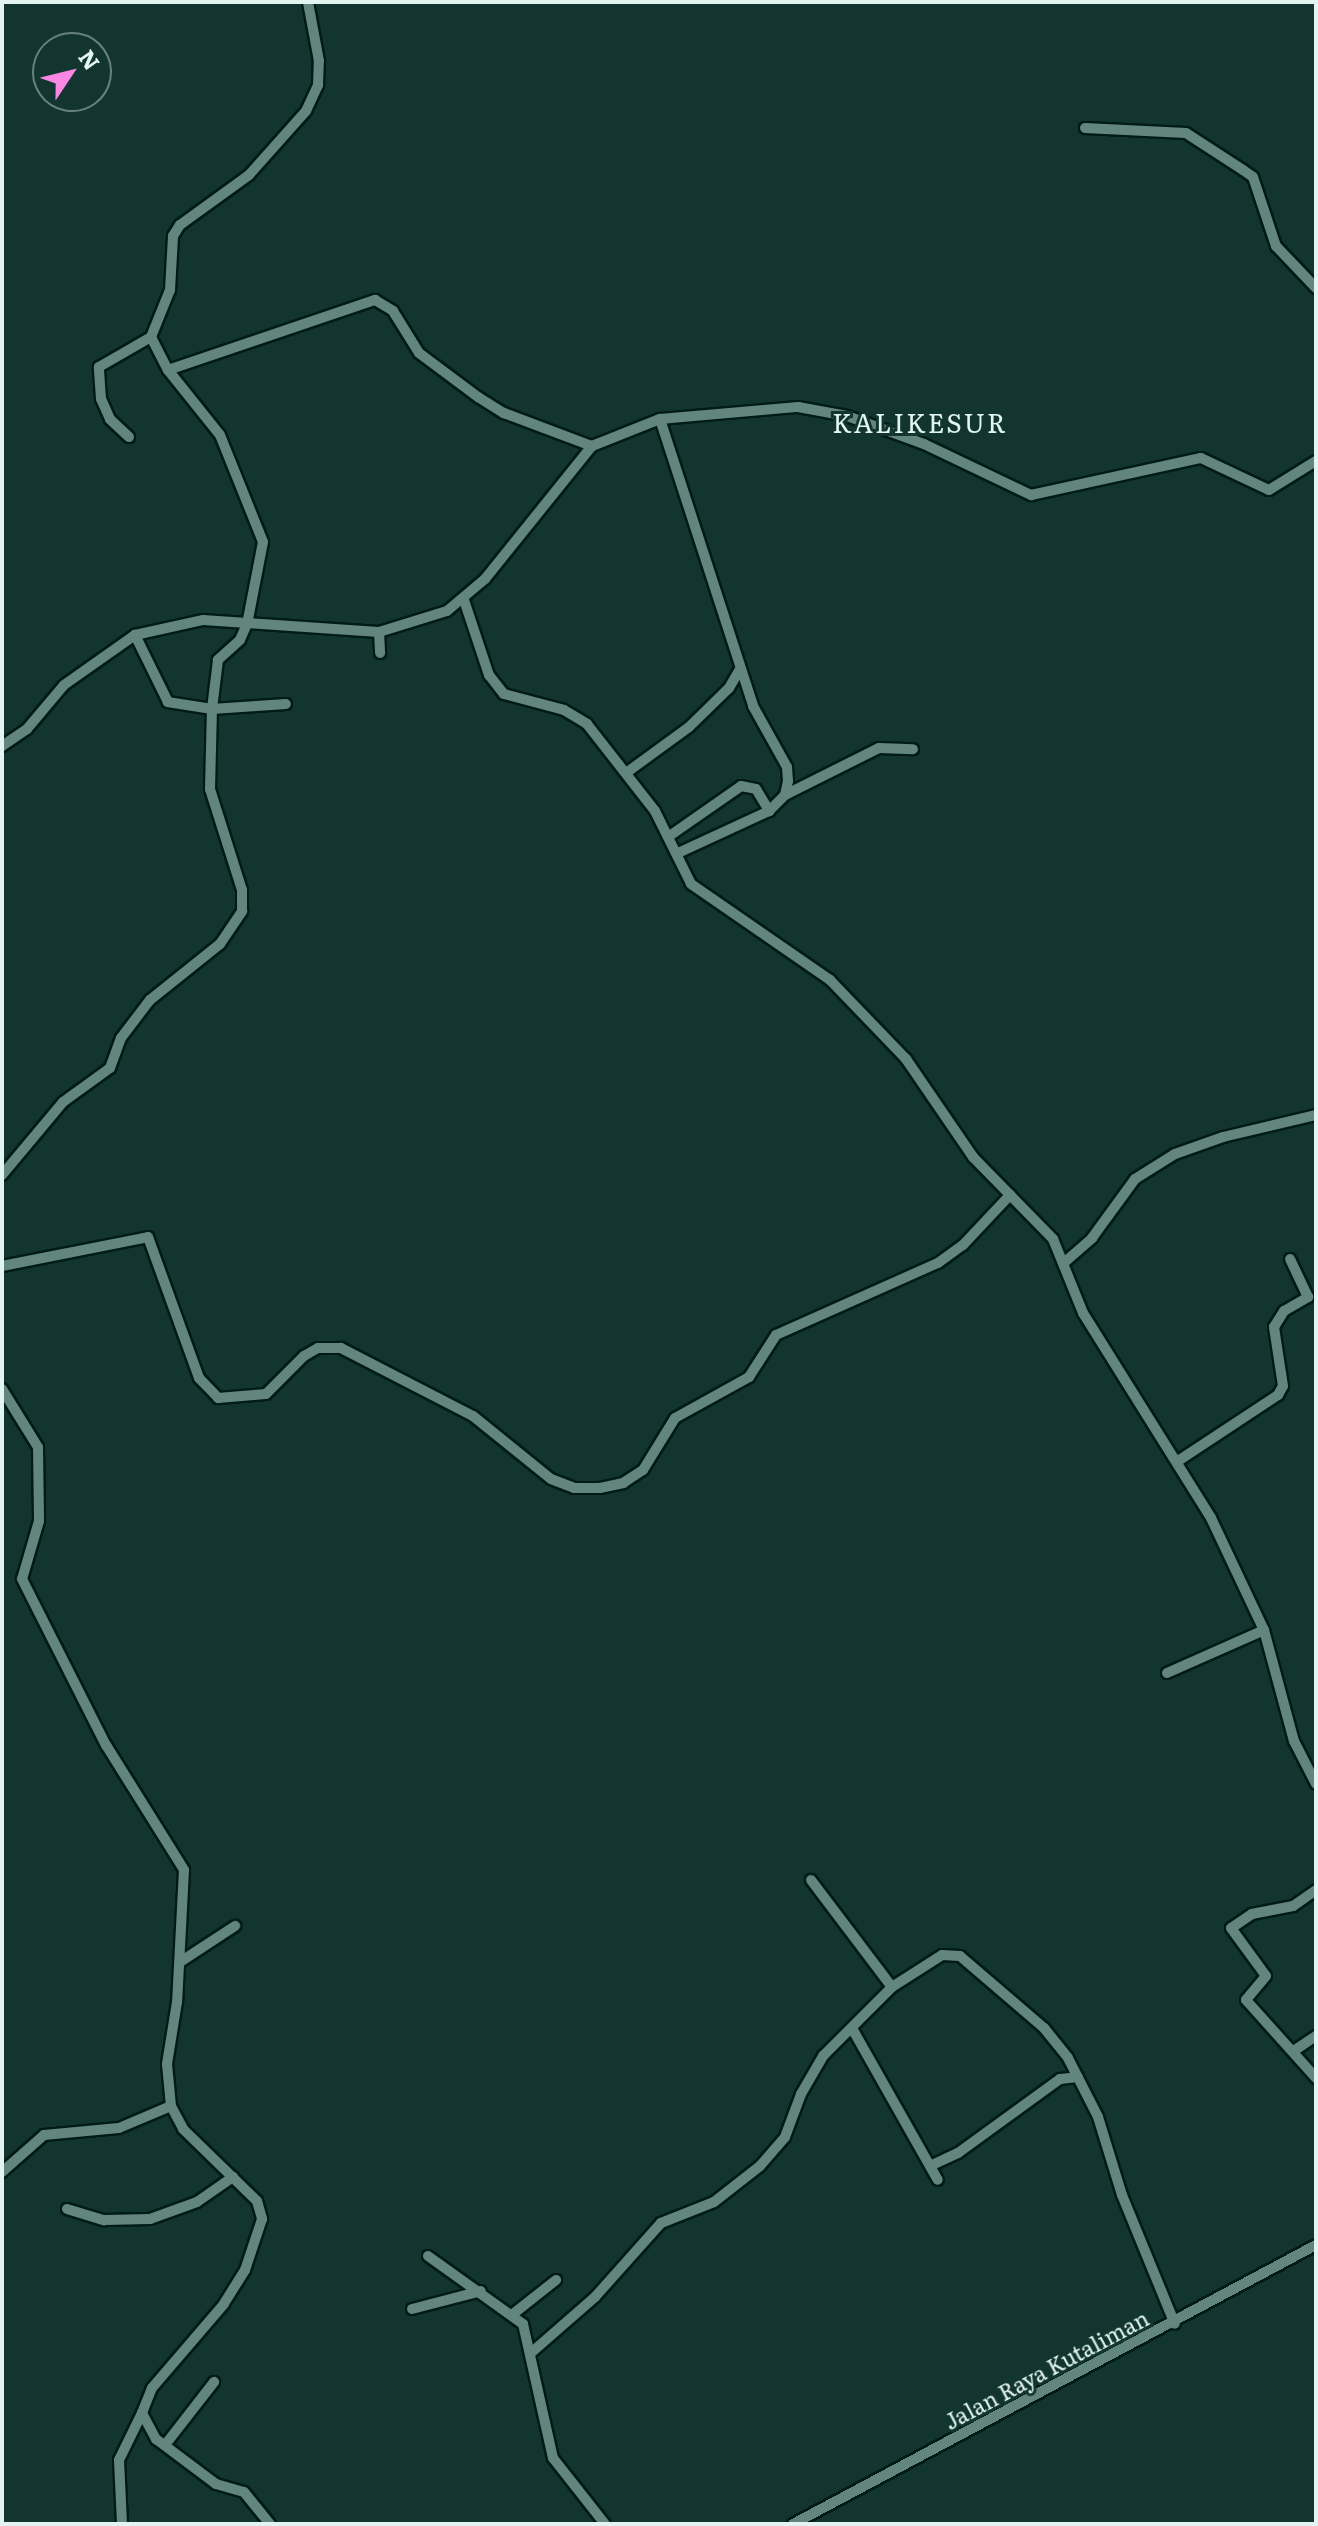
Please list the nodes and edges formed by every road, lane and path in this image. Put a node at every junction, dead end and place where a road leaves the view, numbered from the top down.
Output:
1 (308, 2) edge
2 (1085, 128) dead end
3 (1316, 288) edge
4 (151, 337) junction
5 (168, 370) junction
6 (660, 419) junction
7 (129, 437) dead end
8 (592, 446) junction
9 (1316, 461) edge
10 (464, 600) junction
11 (247, 624) junction
12 (379, 632) junction
13 (135, 635) junction
14 (380, 653) dead end
15 (740, 669) junction
16 (286, 704) dead end
17 (212, 709) junction
18 (2, 746) edge
19 (913, 749) dead end
20 (626, 773) junction
21 (785, 795) junction
22 (769, 811) junction
23 (668, 837) junction
24 (676, 854) junction
25 (1316, 1115) edge
26 (2, 1175) edge
27 (1010, 1195) junction
28 (1290, 1259) dead end
29 (1066, 1261) junction
30 (2, 1266) edge
31 (2, 1389) edge
32 (1178, 1461) junction
33 (1264, 1630) junction
34 (1167, 1673) dead end
35 (1316, 1784) edge
36 (811, 1880) dead end
37 (1316, 1890) edge
38 (235, 1926) dead end
39 (180, 1962) junction
40 (892, 1987) junction
41 (853, 2030) junction
42 (1316, 2036) edge
43 (1295, 2050) junction
44 (1078, 2077) junction
45 (1316, 2078) edge
46 (171, 2106) junction
47 (930, 2166) junction
48 (2, 2172) edge
49 (233, 2177) junction
50 (938, 2180) dead end
51 (67, 2209) dead end
52 (1316, 2245) edge
53 (428, 2256) dead end
54 (556, 2280) dead end
55 (481, 2291) junction
56 (412, 2309) dead end
57 (513, 2314) junction
58 (1175, 2324) junction
59 (532, 2352) junction
60 (214, 2382) dead end
61 (142, 2413) junction
62 (165, 2445) junction
63 (122, 2524) edge
64 (270, 2524) edge
65 (605, 2524) edge
66 (793, 2524) edge

1 - 4 street
2 - 3 street
4 - 5 street
4 - 7 street
5 - 8 street
5 - 11 street
6 - 8 street
6 - 9 street
6 - 15 street
8 - 10 street
10 - 12 street
10 - 20 street
11 - 12 street
11 - 13 street
11 - 17 street
12 - 14 street
13 - 17 street
13 - 18 street
15 - 20 street
15 - 21 street
16 - 17 street
17 - 26 street
19 - 21 street
20 - 23 street
21 - 22 street
22 - 23 street
22 - 24 street
23 - 24 street
24 - 27 street
25 - 29 street
27 - 29 street
27 - 30 street
28 - 32 street
29 - 32 street
31 - 39 street
32 - 33 street
33 - 34 street
33 - 35 street
36 - 40 street
37 - 43 street
38 - 39 street
39 - 46 street
40 - 41 street
40 - 44 street
41 - 47 street
41 - 59 street
42 - 43 street
43 - 45 street
44 - 47 street
44 - 58 street
46 - 48 street
46 - 49 street
47 - 50 street
49 - 51 street
49 - 61 street
52 - 58 street, Jalan Raya Kutaliman
53 - 55 street
54 - 57 street
55 - 56 street
55 - 57 street
57 - 59 street
58 - 66 street, Jalan Raya Kutaliman
59 - 65 street
60 - 62 street
61 - 62 street
61 - 63 street
62 - 64 street

